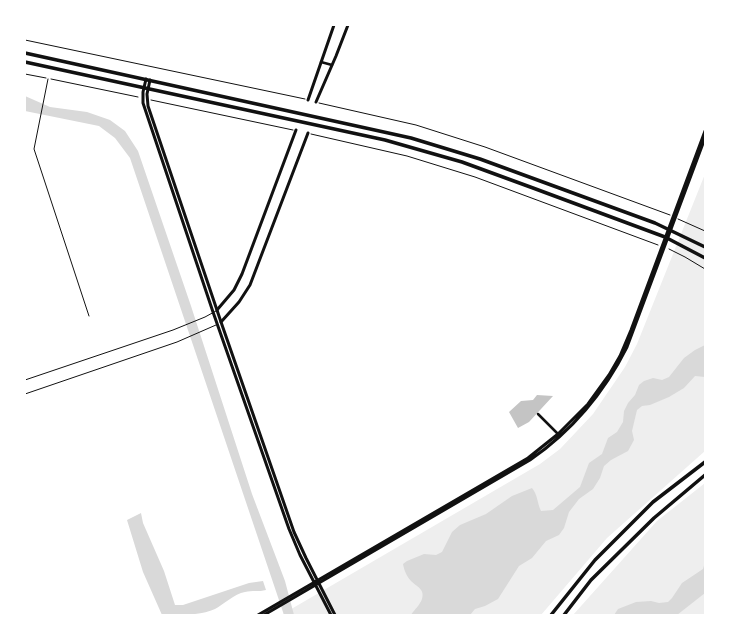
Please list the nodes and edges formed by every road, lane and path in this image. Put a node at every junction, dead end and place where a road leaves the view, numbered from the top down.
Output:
1 (334, 25) edge
2 (348, 25) edge
3 (25, 40) edge
4 (25, 53) edge
5 (25, 62) edge
6 (321, 62) junction
7 (332, 65) junction
8 (25, 74) edge
9 (48, 79) junction
10 (148, 79) junction
11 (146, 88) junction
12 (145, 98) junction
13 (308, 100) joint
14 (316, 102) joint
15 (296, 130) joint
16 (705, 131) edge
17 (308, 133) joint
18 (705, 138) edge
19 (675, 217) junction
20 (670, 230) junction
21 (705, 232) edge
22 (667, 238) junction
23 (663, 247) junction
24 (705, 247) edge
25 (705, 258) edge
26 (705, 269) edge
27 (217, 310) junction
28 (213, 312) junction
29 (89, 316) dead end
30 (221, 322) junction
31 (217, 324) junction
32 (25, 380) edge
33 (25, 394) edge
34 (538, 414) dead end
35 (559, 435) junction
36 (705, 462) edge
37 (705, 475) edge
38 (317, 582) junction
39 (273, 608) junction
40 (258, 615) edge
41 (264, 615) edge
42 (331, 615) edge
43 (336, 615) edge
44 (551, 615) edge
45 (564, 615) edge

1 - 6 main road
2 - 7 main road
3 - 13 path
4 - 10 main road
5 - 11 main road
6 - 7 street
6 - 13 main road
7 - 14 main road
8 - 9 path
9 - 12 path
9 - 29 lane
10 - 11 main road
10 - 20 main road
11 - 12 main road
11 - 22 main road
12 - 15 path
12 - 27 main road
12 - 28 main road
14 - 19 path
15 - 27 main road
16 - 19 main road
17 - 23 path
17 - 30 main road
18 - 19 main road
19 - 20 main road
19 - 21 path
20 - 22 main road
20 - 24 main road
22 - 23 main road
22 - 25 main road
23 - 26 path
23 - 35 main road
27 - 28 lane
27 - 30 main road
28 - 31 main road
28 - 32 lane
30 - 31 lane
30 - 38 main road
31 - 33 lane
31 - 38 main road
34 - 35 street
35 - 38 main road
36 - 44 main road
37 - 45 main road
38 - 39 main road
38 - 42 main road
38 - 43 main road
39 - 40 main road
39 - 41 main road

